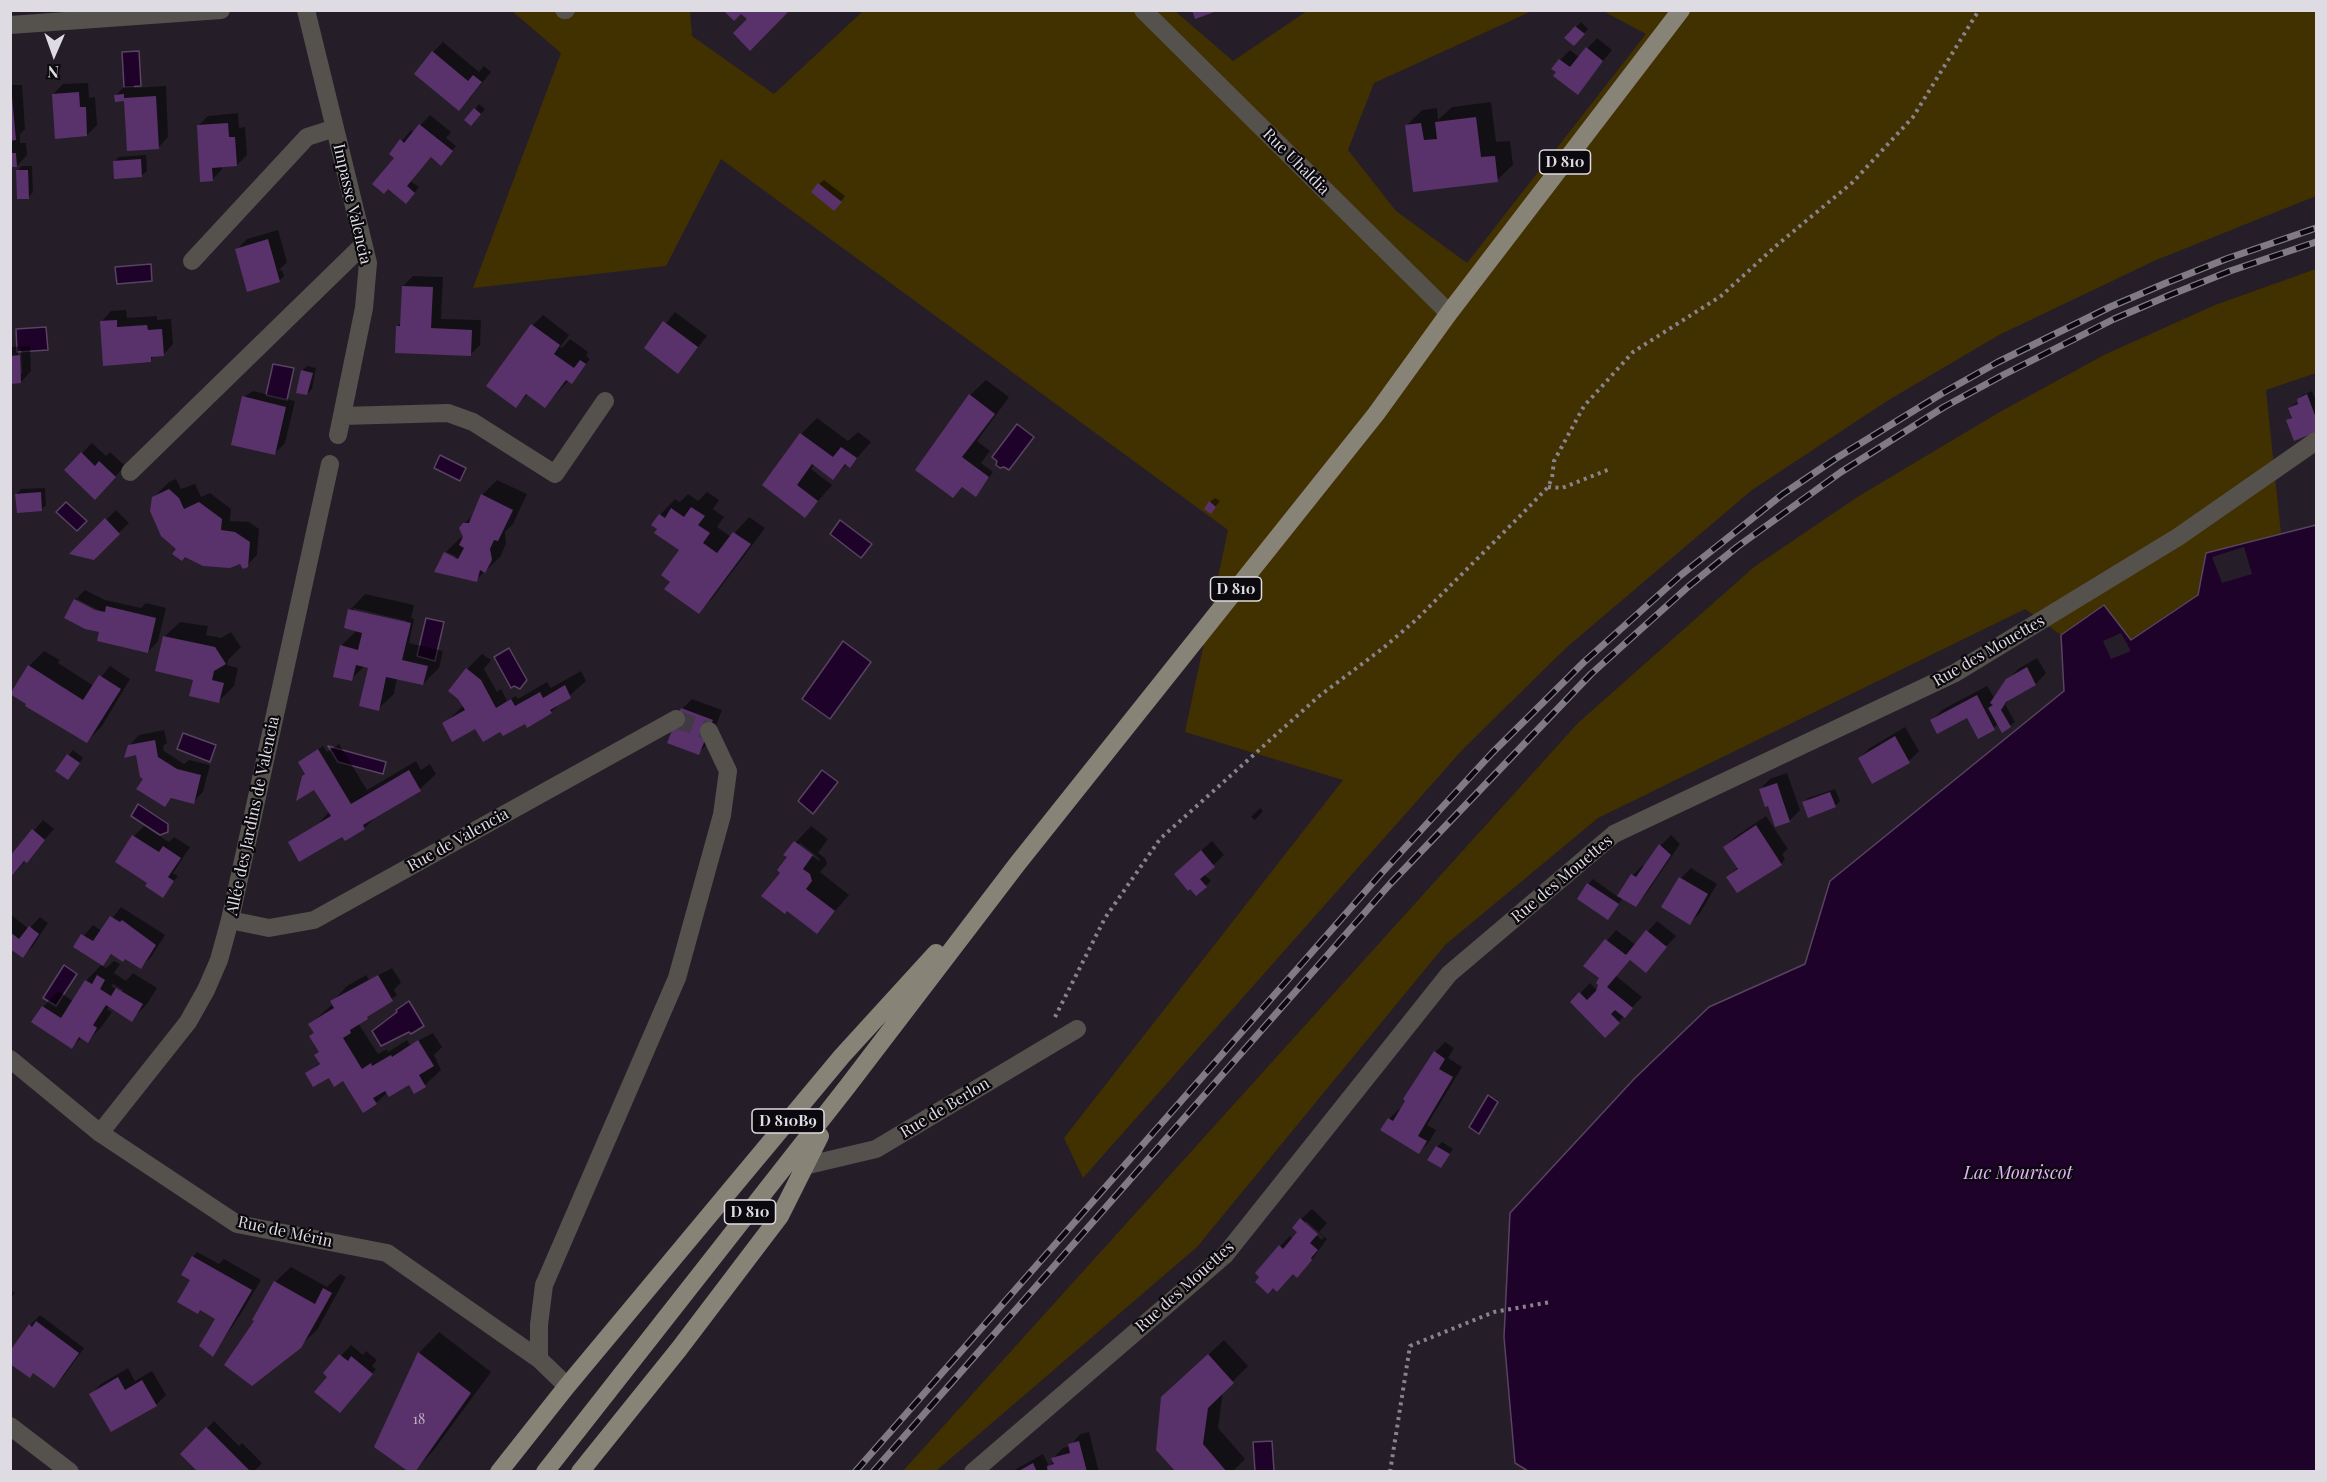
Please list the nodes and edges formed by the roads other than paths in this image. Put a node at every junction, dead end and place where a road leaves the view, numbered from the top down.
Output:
1 (221, 10) edge
2 (306, 10) edge
3 (1143, 10) edge
4 (1681, 10) edge
5 (10, 25) edge
6 (335, 128) junction
7 (363, 245) junction
8 (192, 261) dead end
9 (1449, 313) junction
10 (604, 401) dead end
11 (342, 416) junction
12 (338, 435) dead end
13 (2316, 441) edge
14 (330, 464) dead end
15 (130, 472) dead end
16 (676, 719) dead end
17 (709, 731) tunnel mouth
18 (1018, 863) junction
19 (230, 920) junction
20 (1077, 1029) dead end
21 (10, 1059) edge
22 (847, 1088) junction
23 (100, 1133) junction
24 (804, 1166) junction
25 (539, 1359) junction
26 (567, 1386) junction
27 (10, 1426) edge
28 (545, 1471) edge
29 (70, 1472) edge
30 (499, 1472) edge
31 (580, 1472) edge
32 (973, 1472) edge

1 - 5 street
2 - 6 street, Impasse Valencia
3 - 9 street, Rue Uhaldia
4 - 9 main road, D 810
6 - 7 street, Impasse Valencia
6 - 8 street
7 - 11 street, Impasse Valencia
7 - 15 street
9 - 18 main road, D 810
10 - 11 street
11 - 12 street, Impasse Valencia
13 - 32 street, Rue des Mouettes
14 - 19 street, Allée des Jardins de Valencia
16 - 19 street, Rue de Valencia
17 - 25 street
18 - 22 main road, D 810
18 - 26 main road, D 810B9
19 - 23 street, Allée des Jardins de Valencia
20 - 24 street, Rue de Berlon
21 - 23 street, Rue de Mérin
22 - 24 main road
22 - 28 main road, D 810
23 - 25 street, Rue de Mérin
24 - 31 main road
25 - 26 street, Rue de Mérin
26 - 30 main road, D 810B9
27 - 29 street

